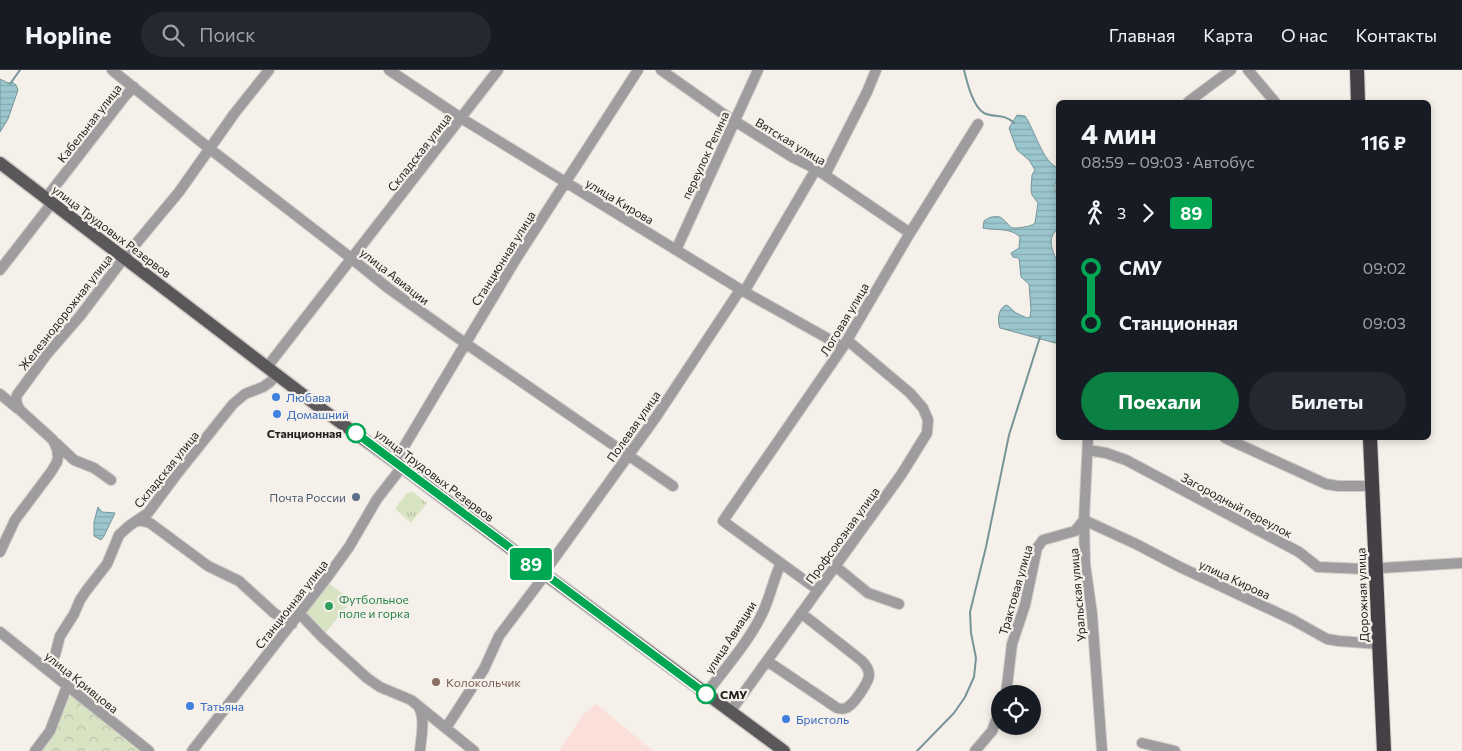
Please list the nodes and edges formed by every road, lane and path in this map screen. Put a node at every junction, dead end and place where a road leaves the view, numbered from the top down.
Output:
1 (112, 70) edge
2 (269, 70) edge
3 (389, 70) edge
4 (498, 70) edge
5 (638, 70) edge
6 (660, 70) edge
7 (758, 70) edge
8 (876, 70) edge
9 (1231, 70) edge
10 (1248, 70) edge
11 (1357, 70) edge
12 (134, 87) junction
13 (1191, 100) edge
14 (1273, 100) edge
15 (1358, 100) edge
16 (461, 118) junction
17 (734, 121) junction
18 (978, 124) dead end
19 (210, 148) junction
20 (0, 163) edge
21 (816, 169) junction
22 (825, 175) junction
23 (566, 182) junction
24 (49, 200) junction
25 (910, 233) junction
26 (676, 250) junction
27 (124, 258) junction
28 (351, 258) junction
29 (0, 270) edge
30 (742, 291) junction
31 (845, 343) junction
32 (465, 344) junction
33 (272, 371) junction
34 (0, 394) edge
35 (21, 411) junction
36 (928, 420) joint
37 (53, 440) junction
38 (1088, 440) edge
39 (1229, 440) edge
40 (1370, 440) edge
41 (1088, 450) junction
42 (628, 455) junction
43 (398, 464) junction
44 (111, 480) dead end
45 (673, 486) dead end
46 (1372, 486) junction
47 (139, 520) junction
48 (1084, 520) junction
49 (0, 552) edge
50 (781, 563) junction
51 (1462, 563) edge
52 (835, 566) junction
53 (1376, 568) junction
54 (544, 574) junction
55 (818, 590) junction
56 (899, 604) dead end
57 (300, 614) junction
58 (801, 614) junction
59 (292, 624) junction
60 (0, 632) edge
61 (1379, 644) junction
62 (767, 661) junction
63 (46, 669) junction
64 (1007, 685) edge
65 (67, 686) junction
66 (706, 694) junction
67 (415, 704) junction
68 (730, 712) junction
69 (446, 728) junction
70 (991, 732) edge
71 (1142, 743) dead end
72 (35, 751) edge
73 (149, 751) edge
74 (192, 751) edge
75 (420, 751) edge
76 (474, 751) edge
77 (784, 751) edge
78 (976, 751) edge
79 (1102, 751) edge
80 (1176, 751) edge
81 (1384, 751) edge

1 - 12 street, улица Авиации
2 - 19 street, Железнодорожная улица
3 - 16 street, улица Кирова
4 - 16 street, Складская улица
5 - 23 street, Станционная улица
6 - 17 street, Вятская улица
7 - 17 street, переулок Репина
8 - 22 street
9 - 13 street
10 - 14 street
11 - 15 highway
12 - 19 street, улица Авиации
12 - 24 street, Кабельная улица
16 - 23 street, улица Кирова
16 - 28 street, Складская улица
17 - 21 street, Вятская улица
17 - 26 street, переулок Репина
18 - 25 street, Логовая улица
19 - 27 street, Железнодорожная улица
19 - 28 street, улица Авиации
20 - 24 main road, улица Трудовых Резервов
21 - 22 street, Вятская улица
21 - 30 street, Полевая улица
22 - 25 street, Вятская улица
23 - 26 street, улица Кирова
23 - 32 street, Станционная улица
24 - 27 main road, улица Трудовых Резервов
24 - 29 street, Кабельная улица
25 - 31 street, Логовая улица
26 - 30 street, улица Кирова
27 - 33 main road, улица Трудовых Резервов
27 - 35 street, Железнодорожная улица
28 - 32 street, улица Авиации
28 - 33 street, Складская улица
30 - 31 street, улица Кирова
30 - 42 street, Полевая улица
31 - 36 street, улица Кирова
31 - 50 street, Логовая улица
32 - 42 street, улица Авиации
32 - 43 street, Станционная улица
33 - 43 main road, улица Трудовых Резервов
33 - 47 street, Складская улица
34 - 35 street
35 - 37 street
36 - 52 street, Профсоюзная улица
37 - 44 street
37 - 49 street
38 - 41 street, Уральская улица
39 - 46 street
40 - 46 highway, Дорожная улица
41 - 48 street, Уральская улица
41 - 53 street, Загородный переулок
42 - 45 street, улица Авиации
42 - 54 street, Полевая улица
43 - 54 main road, улица Трудовых Резервов
43 - 57 street, Станционная улица
46 - 53 highway, Дорожная улица
47 - 59 street
47 - 63 street, Складская улица
48 - 61 street, улица Кирова
48 - 64 street, Трактовая улица
48 - 79 street, Уральская улица
50 - 55 street
50 - 66 street, улица Авиации
51 - 53 street, Загородный переулок
52 - 55 street, Профсоюзная улица
52 - 56 street
53 - 61 highway, Дорожная улица
54 - 66 main road, улица Трудовых Резервов
54 - 69 street, Полевая улица
55 - 58 street, Профсоюзная улица
57 - 59 street, Станционная улица
57 - 67 street
58 - 62 street, Профсоюзная улица
58 - 62 street
59 - 74 street, Станционная улица
60 - 63 street, улица Кривцова
61 - 81 highway, Дорожная улица
62 - 68 street, Профсоюзная улица
63 - 65 street, улица Кривцова
65 - 72 street
65 - 73 street, улица Кривцова
66 - 68 main road, улица Трудовых Резервов
67 - 69 street
67 - 75 street
68 - 77 main road, улица Трудовых Резервов
69 - 76 street
70 - 78 street
71 - 80 street

